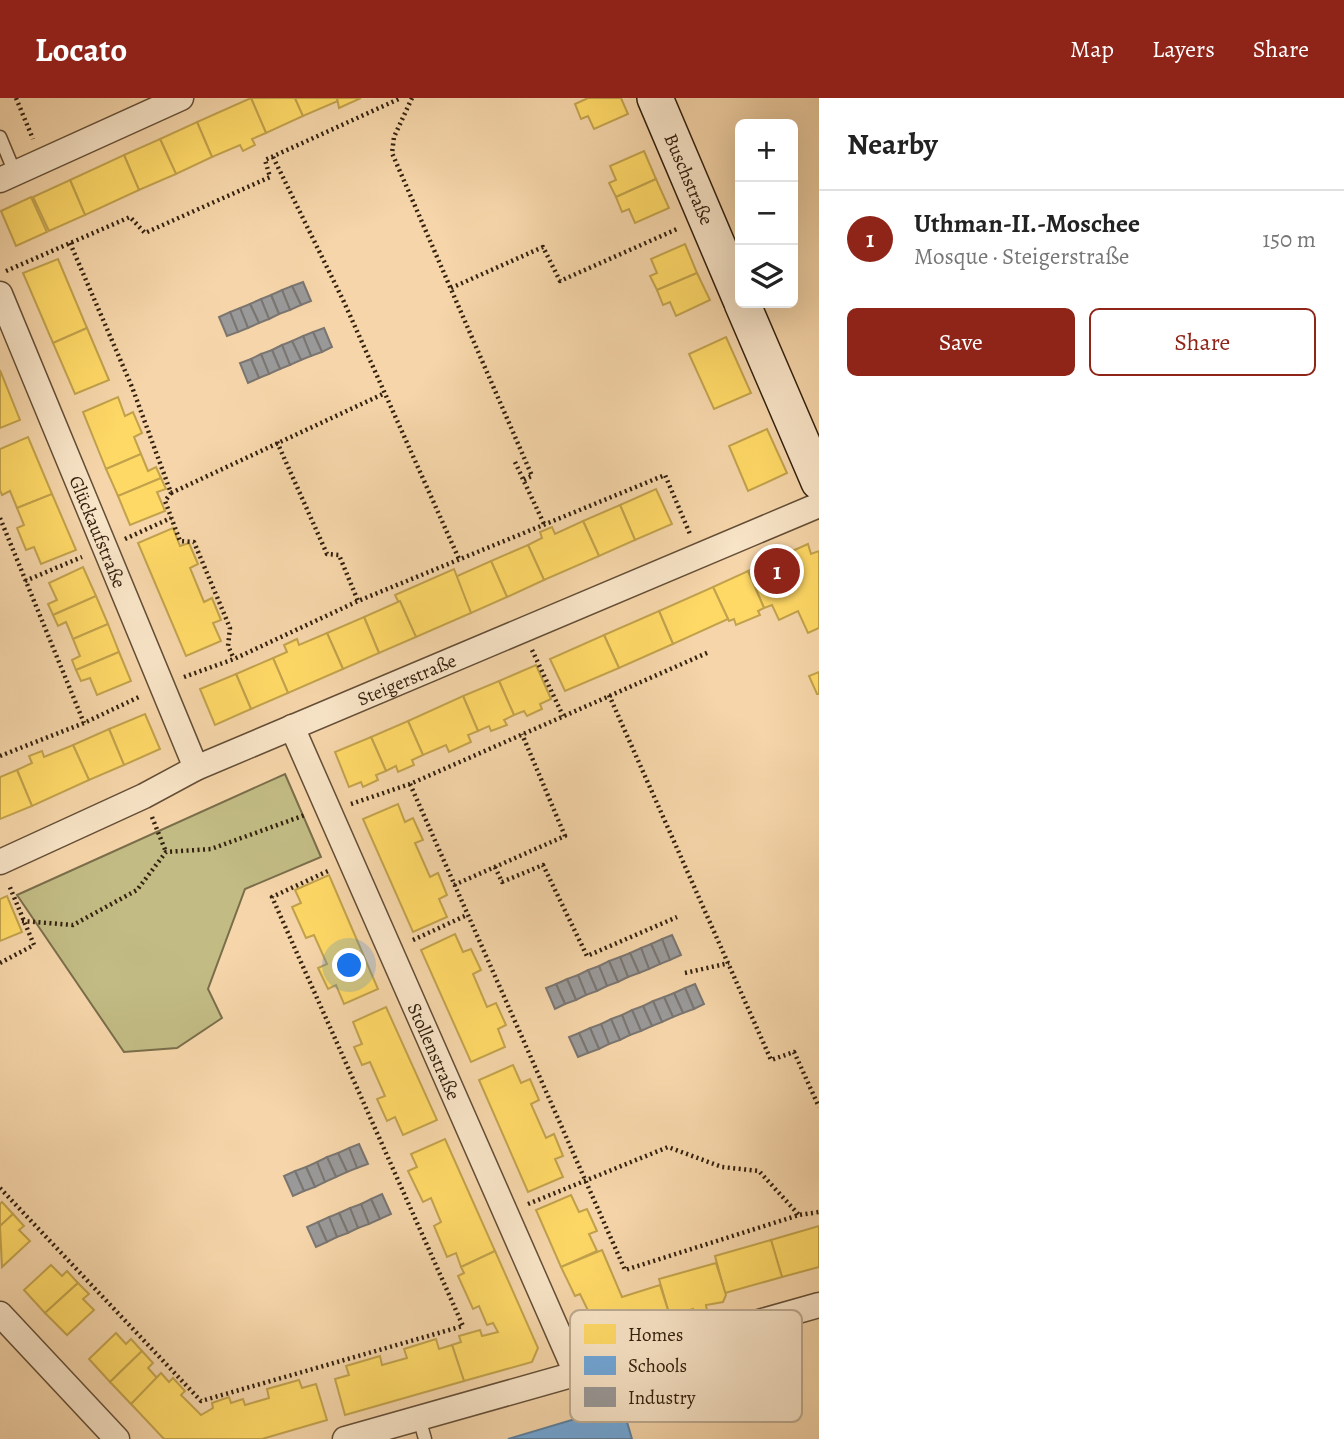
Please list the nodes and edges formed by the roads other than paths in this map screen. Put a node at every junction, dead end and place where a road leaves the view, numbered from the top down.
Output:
1 (181, 98) edge
2 (655, 98) edge
3 (0, 137) edge
4 (7, 176) edge
5 (735, 286) edge
6 (0, 294) edge
7 (744, 308) edge
8 (819, 482) edge
9 (819, 505) edge
10 (292, 727) junction
11 (196, 768) junction
12 (0, 862) edge
13 (819, 1306) edge
14 (802, 1311) edge
15 (0, 1314) edge
16 (570, 1360) edge
17 (570, 1375) edge
18 (422, 1429) edge
19 (117, 1439) edge
20 (345, 1439) edge

1 - 4 street
2 - 5 street, Buschstraße
3 - 4 lane
6 - 11 street, Glückaufstraße
7 - 8 street, Buschstraße
9 - 10 street, Steigerstraße
10 - 11 street, Steigerstraße
10 - 16 street, Stollenstraße
11 - 12 street, Steigerstraße
13 - 14 street
15 - 19 street
17 - 18 street
18 - 20 street

